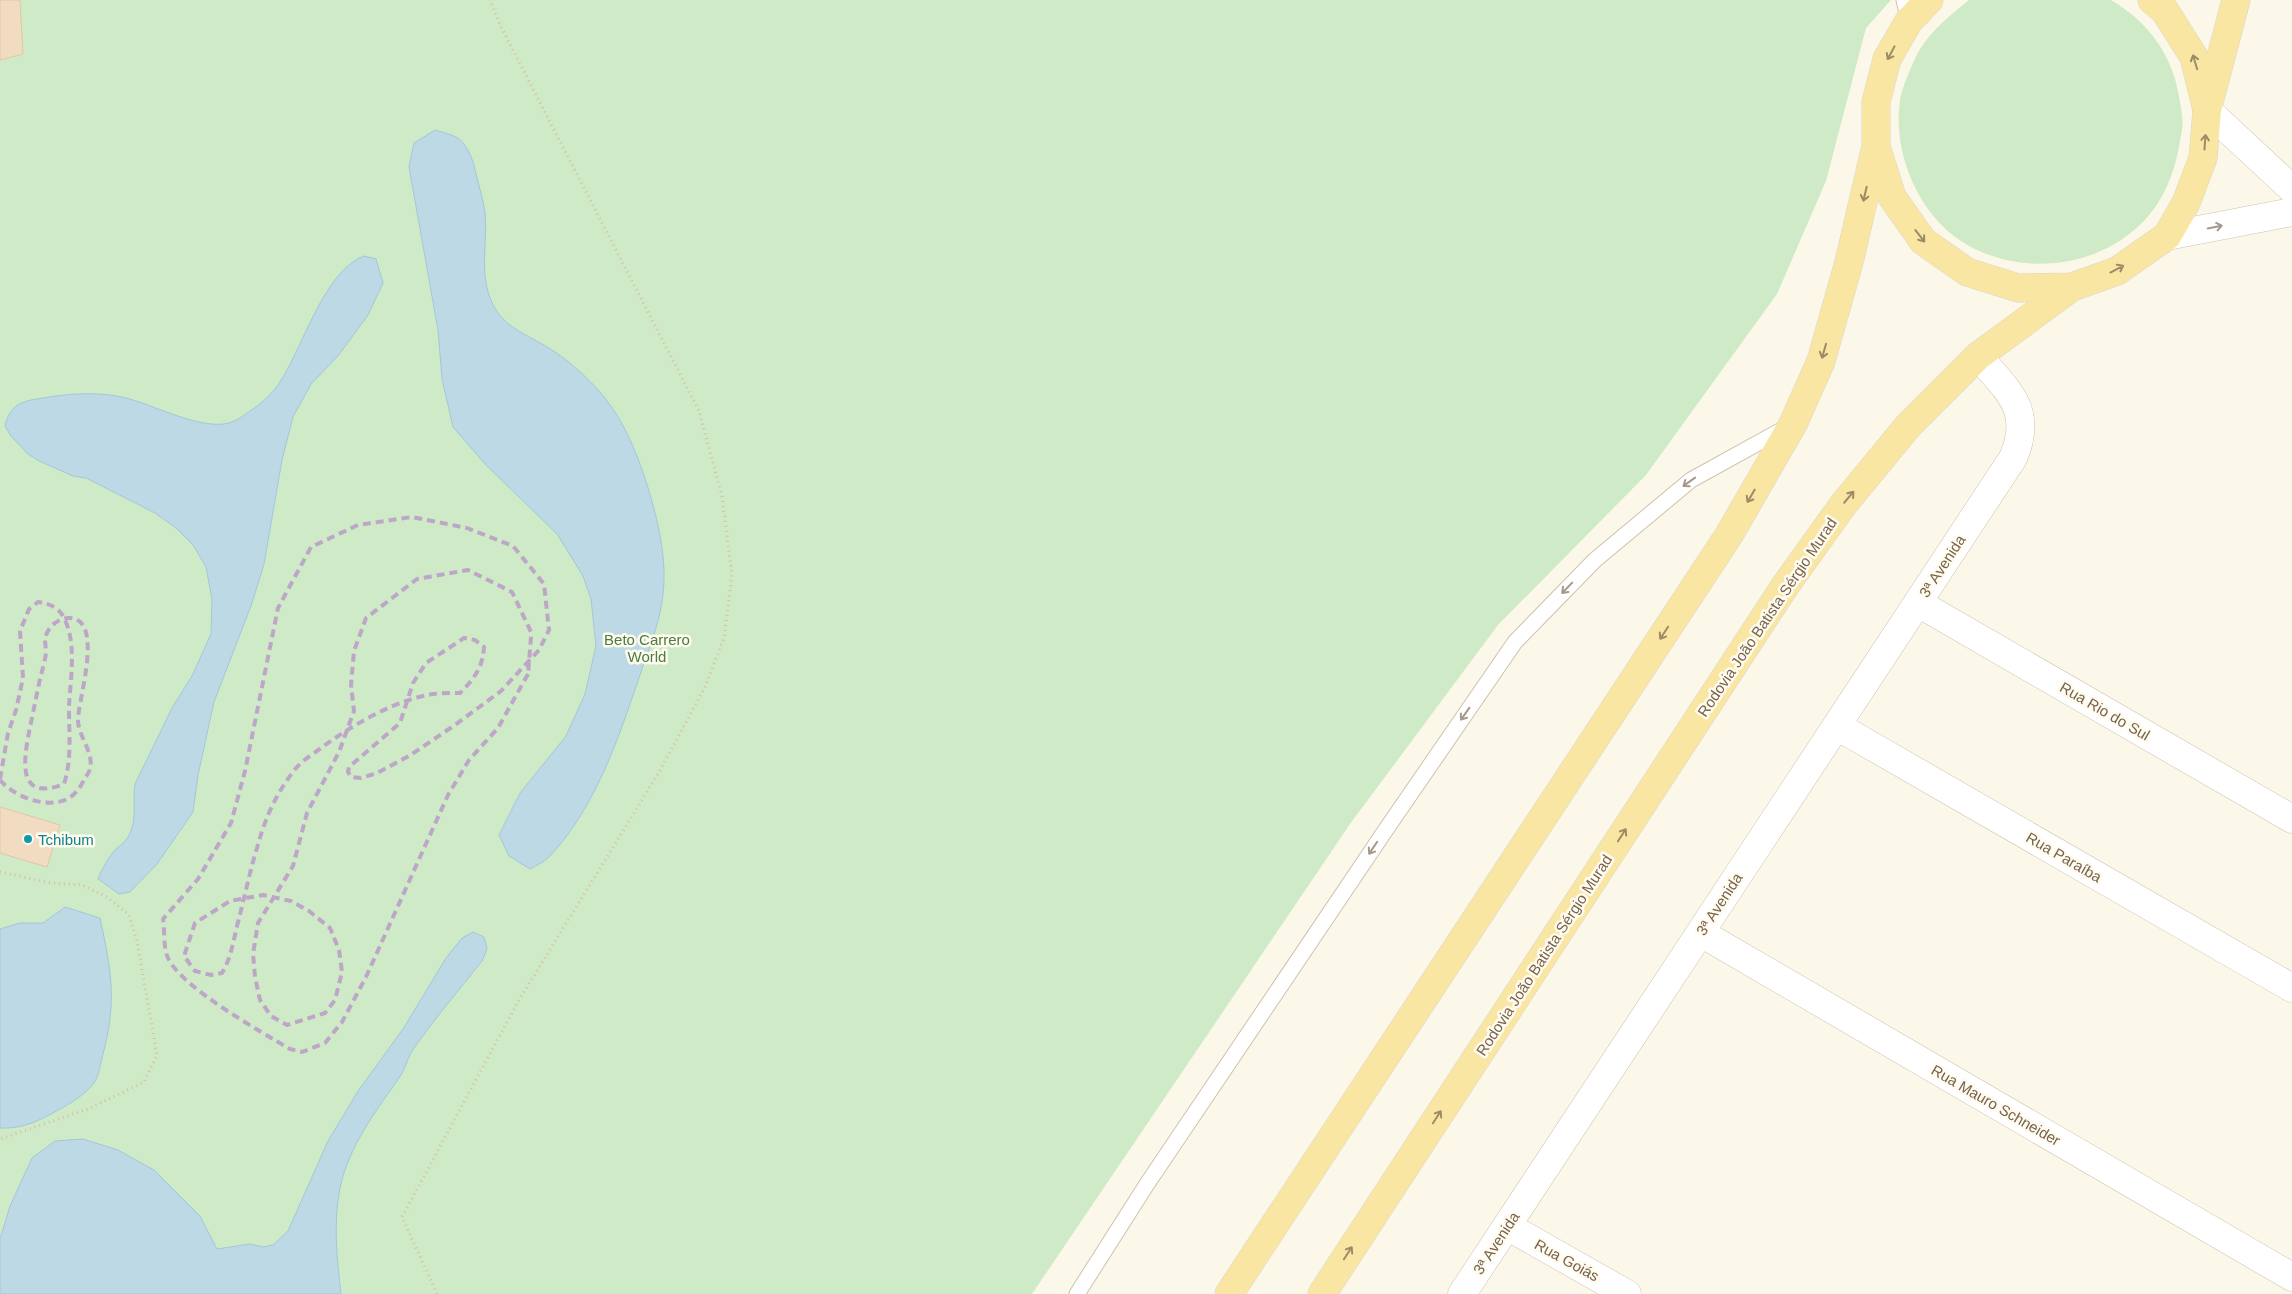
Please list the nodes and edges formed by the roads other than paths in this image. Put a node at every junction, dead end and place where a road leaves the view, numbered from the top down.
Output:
1 (1929, 0) edge
2 (2152, 0) edge
3 (2236, 0) edge
4 (1906, 11) edge
5 (2207, 110) junction
6 (1876, 146) junction
7 (2292, 189) edge
8 (2292, 212) edge
9 (2167, 236) junction
10 (2072, 287) junction
11 (1978, 356) junction
12 (1793, 424) junction
13 (1918, 603) junction
14 (1837, 726) junction
15 (2292, 819) edge
16 (1700, 932) junction
17 (2292, 988) edge
18 (1507, 1226) junction
19 (2292, 1277) edge
20 (1077, 1294) edge
21 (1229, 1294) edge
22 (1322, 1294) edge
23 (1462, 1294) edge
24 (1627, 1294) edge

1 - 4 main road
5 -> 2 main road
3 - 5 main road, Rodovia João Batista Sérgio Murad
4 -> 6 main road
5 - 7 street
9 -> 5 main road, Rodovia João Batista Sérgio Murad
6 -> 10 main road
6 -> 12 main road
9 -> 8 street
10 -> 9 main road, Rodovia João Batista Sérgio Murad
10 - 11 main road, Rodovia João Batista Sérgio Murad
11 - 13 street, 3ª Avenida
22 -> 11 main road, Rodovia João Batista Sérgio Murad
12 -> 20 lane
12 -> 21 main road
13 - 14 street, 3ª Avenida
13 - 15 street, Rua Rio do Sul
14 - 16 street, 3ª Avenida
14 - 17 street, Rua Paraíba
16 - 18 street, 3ª Avenida
16 - 19 street, Rua Mauro Schneider
18 - 23 street, 3ª Avenida
18 - 24 street, Rua Goiás

